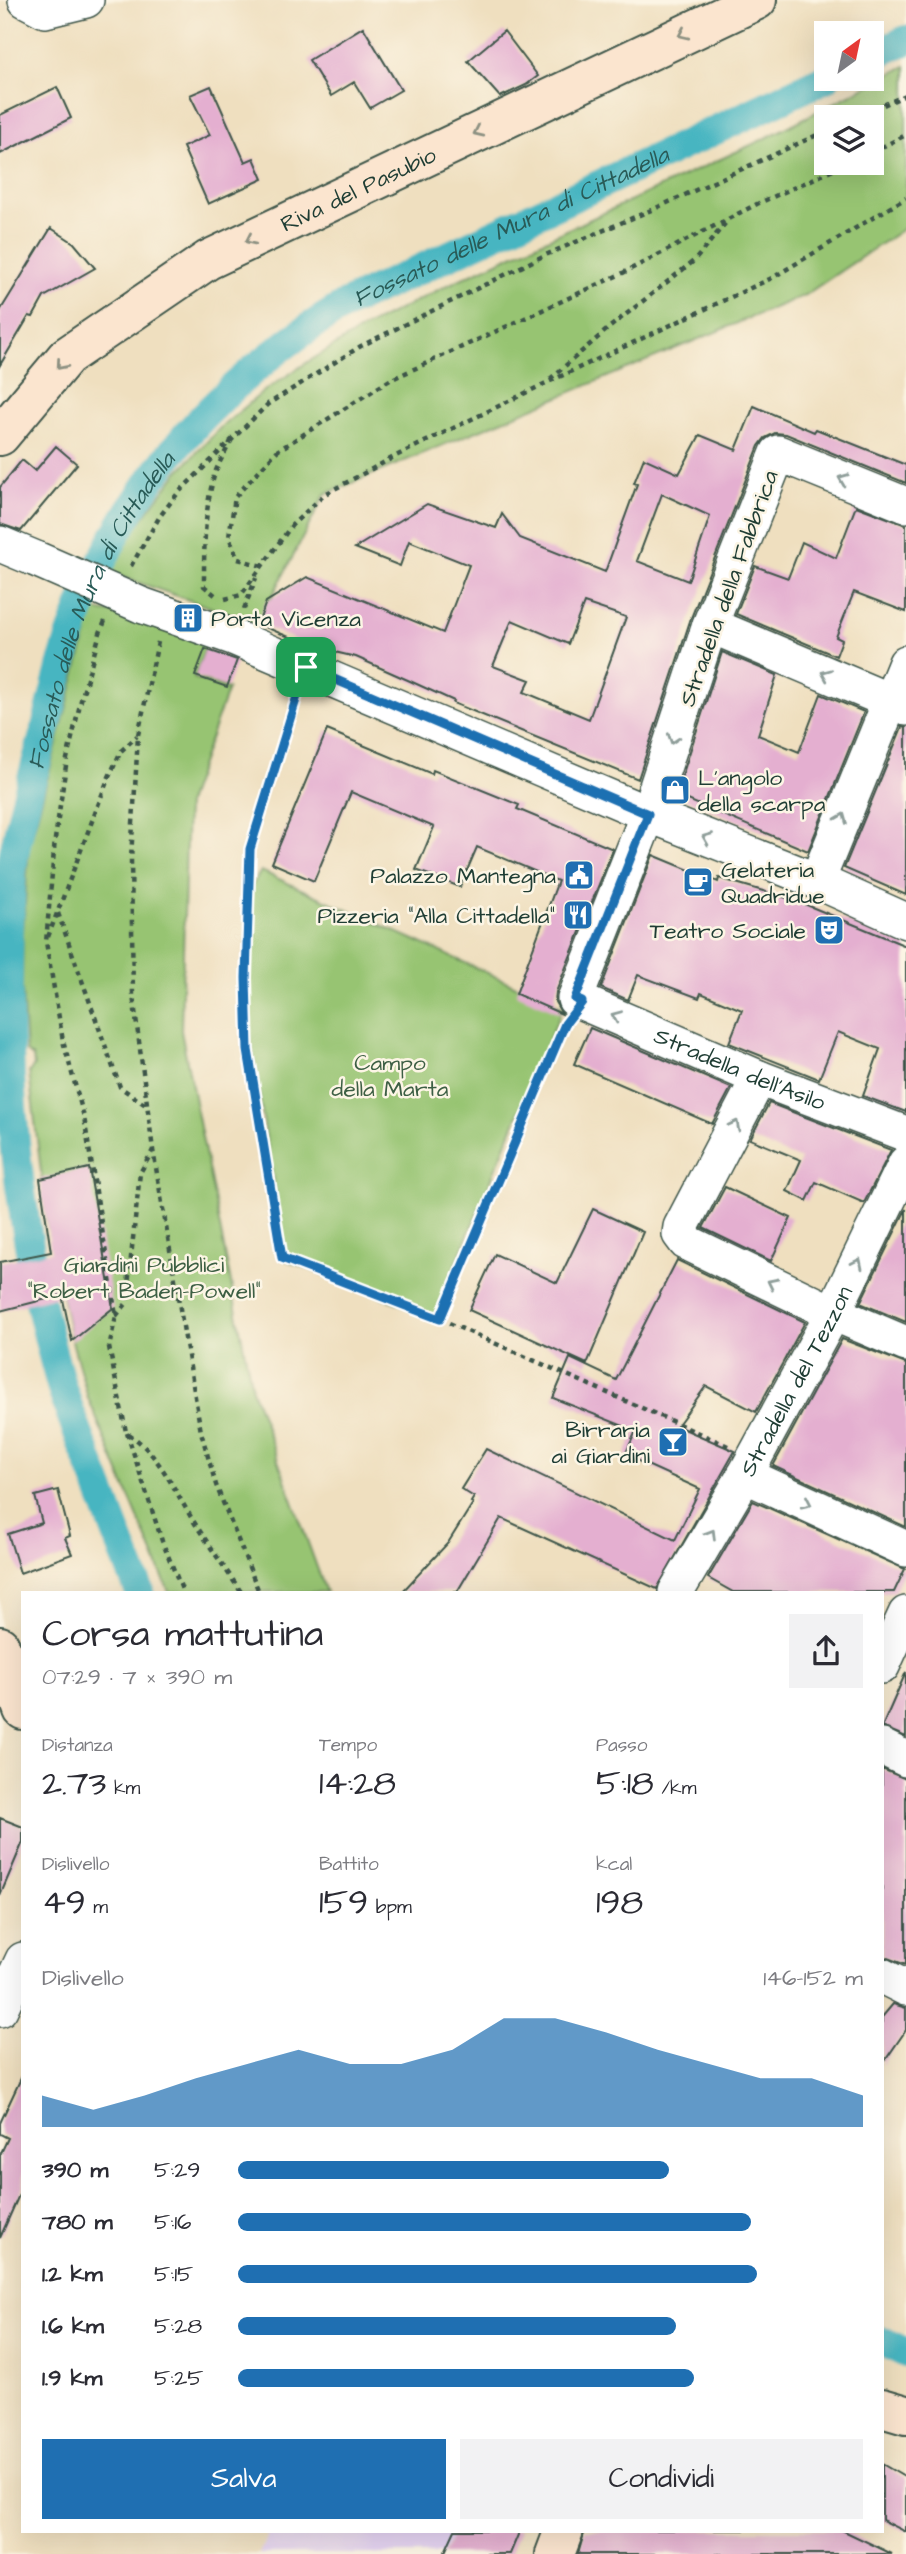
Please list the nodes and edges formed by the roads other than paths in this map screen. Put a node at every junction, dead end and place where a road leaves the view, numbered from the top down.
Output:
1 (26, 0) edge
2 (86, 0) edge
3 (748, 2) edge
4 (0, 436) edge
5 (906, 505) edge
6 (0, 544) edge
7 (710, 625) junction
8 (906, 663) edge
9 (898, 704) edge
10 (648, 814) junction
11 (817, 881) junction
12 (906, 921) edge
13 (578, 1000) joint
14 (759, 1078) junction
15 (906, 1133) edge
16 (906, 1163) edge
17 (833, 1313) junction
18 (906, 1344) edge
19 (749, 1466) junction
20 (906, 1549) edge
21 (677, 1591) edge
22 (906, 1614) edge
23 (0, 1646) edge
24 (884, 1661) edge
25 (21, 1704) edge
26 (884, 1748) edge
27 (906, 1759) edge
28 (21, 1964) edge
29 (884, 1977) edge
30 (906, 1988) edge
31 (0, 2009) edge
32 (884, 2409) edge
33 (906, 2415) edge
34 (563, 2533) edge
35 (555, 2554) edge

1 - 2 street
3 -> 4 street, Riva del Pasubio
5 -> 7 street, Stradella della Fabbrica
6 - 10 street, bridge
9 -> 7 street
7 -> 10 street, Stradella della Fabbrica
8 - 9 street
11 -> 9 street
11 -> 10 street
10 - 13 street, Stradella della Fabbrica
11 - 12 street
14 -> 13 street, Stradella dell'Asilo
14 - 15 street, Stradella dell'Asilo
17 -> 14 street
17 -> 16 street, Stradella del Tezzon
17 - 18 street
17 - 19 street, Stradella del Tezzon
19 -> 20 street
21 -> 19 street, Stradella del Tezzon
22 - 24 street
23 - 25 street
26 - 27 street
28 - 31 street
29 - 30 street
32 - 33 street
34 - 35 street

